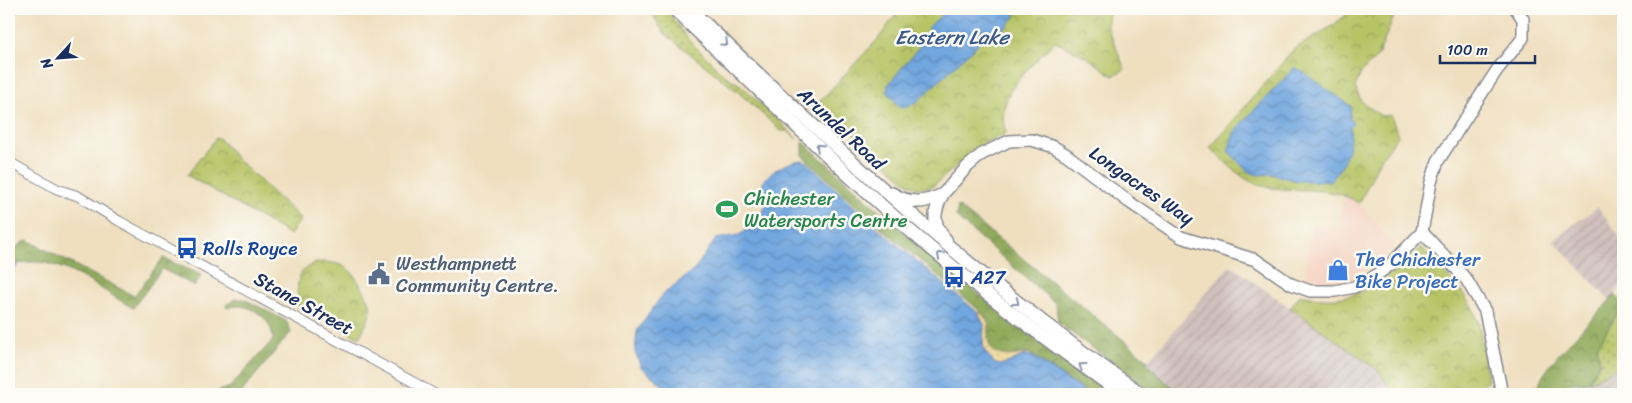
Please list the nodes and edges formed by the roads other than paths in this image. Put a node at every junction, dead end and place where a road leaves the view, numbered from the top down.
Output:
1 (674, 9) edge
2 (690, 9) edge
3 (1516, 9) edge
4 (9, 162) edge
5 (855, 166) junction
6 (942, 195) junction
7 (1422, 232) junction
8 (974, 269) junction
9 (435, 394) edge
10 (1122, 394) edge
11 (1142, 394) edge
12 (1502, 394) edge

10 -> 1 highway, Arundel Road
2 -> 5 highway, Arundel Road
3 - 7 main road
4 - 9 street, Stane Street
5 - 6 highway
5 - 8 highway, Arundel Road
6 - 7 main road, Longacres Way
6 - 8 highway
7 - 12 main road
8 -> 11 highway, Arundel Road

